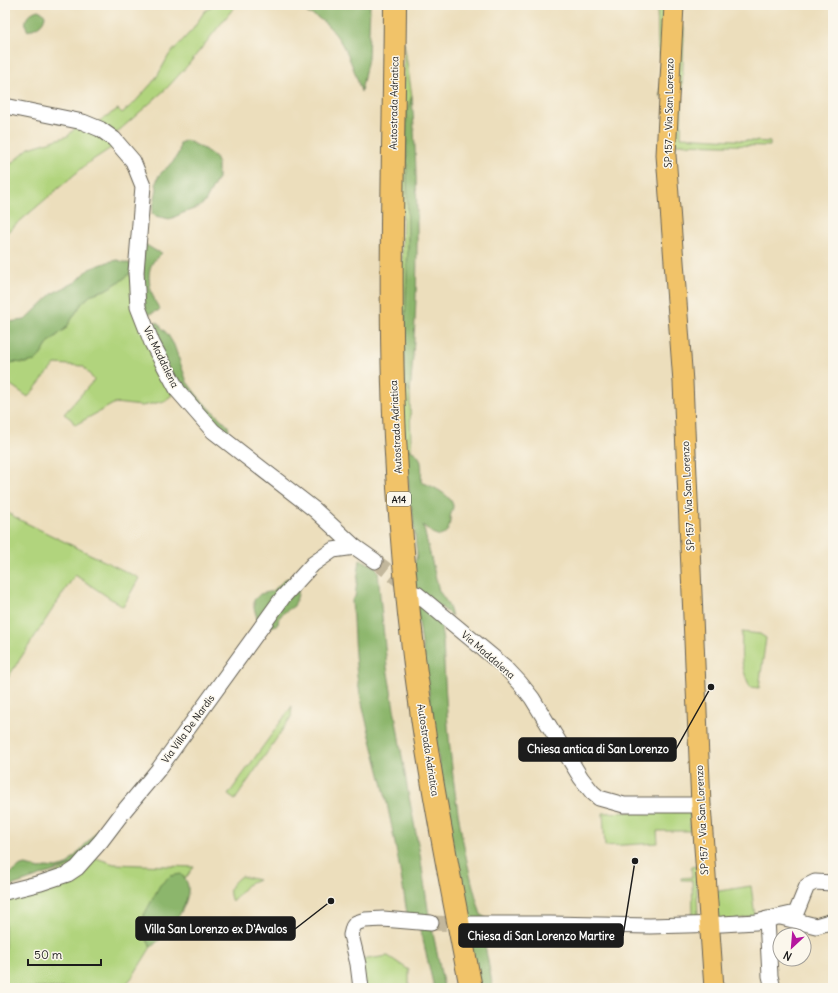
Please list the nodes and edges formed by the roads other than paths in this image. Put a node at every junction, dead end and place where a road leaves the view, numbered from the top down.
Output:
1 (382, 5) edge
2 (395, 5) edge
3 (674, 5) edge
4 (5, 106) edge
5 (355, 547) junction
6 (375, 562) tunnel mouth
7 (417, 594) tunnel mouth
8 (701, 805) junction
9 (833, 884) edge
10 (5, 892) edge
11 (774, 918) junction
12 (833, 921) edge
13 (431, 923) tunnel mouth
14 (466, 924) tunnel mouth
15 (709, 924) junction
16 (361, 988) edge
17 (457, 988) edge
18 (471, 988) edge
19 (714, 988) edge
20 (773, 988) edge

1 - 17 highway, Autostrada Adriatica / A14
2 - 18 highway, Autostrada Adriatica / A14
3 - 8 main road, SP 157 - Via San Lorenzo
4 - 5 street, Via Maddalena
5 - 6 street, Via Maddalena
5 - 10 street, Via Villa De Nardis
7 - 8 street, Via Maddalena
8 - 15 main road, SP 157 - Via San Lorenzo
9 - 11 street
11 - 12 street
11 - 15 street
11 - 20 street
13 - 16 street
14 - 15 street
15 - 19 main road, SP 157 - Via San Lorenzo

